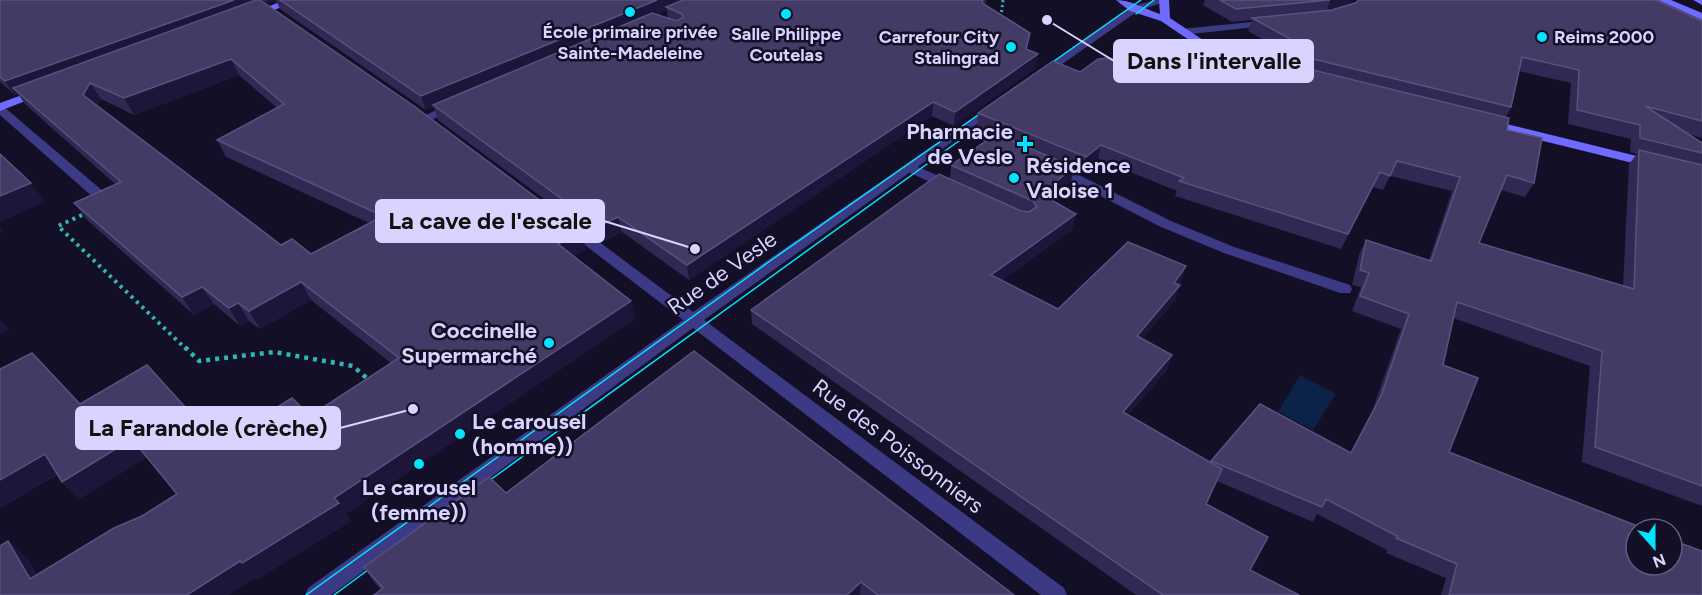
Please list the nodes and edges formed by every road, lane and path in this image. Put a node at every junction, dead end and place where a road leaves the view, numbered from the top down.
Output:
1 (293, 0) edge
2 (1121, 0) edge
3 (1663, 0) edge
4 (1698, 0) edge
5 (1163, 1) edge
6 (1702, 2) edge
7 (263, 7) junction
8 (1134, 9) junction
9 (246, 17) edge
10 (1702, 17) edge
11 (1165, 19) junction
12 (286, 20) edge
13 (1287, 22) edge
14 (1182, 32) junction
15 (1271, 69) edge
16 (1027, 83) edge
17 (55, 87) edge
18 (1009, 96) edge
19 (469, 100) edge
20 (0, 108) edge
21 (425, 119) edge
22 (1473, 119) edge
23 (964, 128) junction
24 (1019, 151) edge
25 (1038, 160) edge
26 (909, 167) junction
27 (1668, 168) edge
28 (966, 194) edge
29 (99, 195) edge
30 (86, 213) edge
31 (556, 217) edge
32 (1345, 289) dead end
33 (693, 320) junction
34 (375, 387) edge
35 (315, 595) edge
36 (1057, 595) edge

1 - 7 main road
2 - 8 main road
3 - 10 main road
4 - 6 main road
5 - 8 street
5 - 11 main road
7 - 9 main road
7 - 12 street
8 - 11 main road
8 - 16 street
11 - 14 main road
13 - 14 street
14 - 15 main road
17 - 20 main road
18 - 23 street, Rue de Vesle
19 - 21 street
20 - 29 street
22 - 27 main road
23 - 24 street
23 - 26 street, Rue de Vesle
25 - 32 street
26 - 28 street
26 - 33 street, Rue de Vesle
30 - 34 path
31 - 33 street, Rue des Poissonniers
33 - 35 street, Rue de Vesle
33 - 36 street, Rue des Poissonniers

